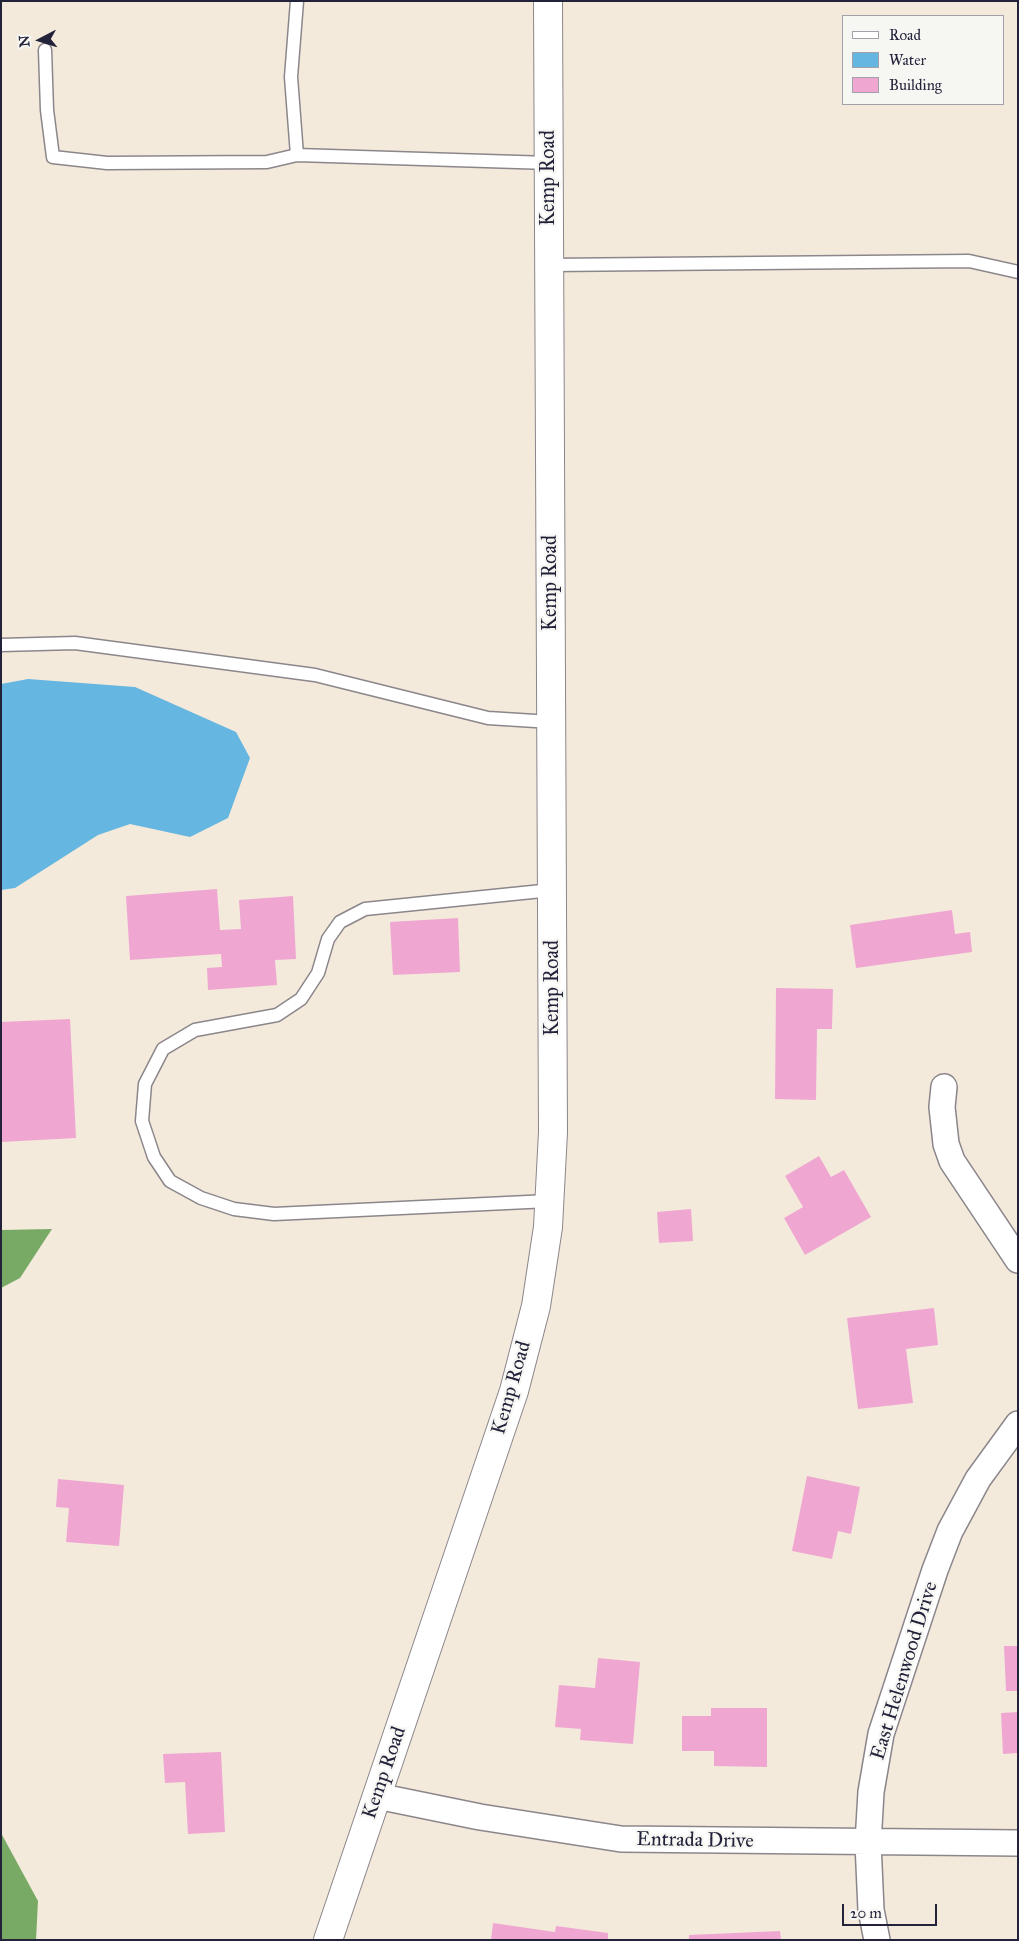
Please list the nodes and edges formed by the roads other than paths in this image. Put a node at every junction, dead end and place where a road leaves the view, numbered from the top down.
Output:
1 (297, 1) edge
2 (548, 1) edge
3 (45, 50) dead end
4 (297, 155) junction
5 (549, 163) junction
6 (549, 265) junction
7 (1018, 272) edge
8 (1, 645) edge
9 (551, 722) junction
10 (552, 890) junction
11 (944, 1087) dead end
12 (549, 1200) junction
13 (1018, 1260) edge
14 (1018, 1424) edge
15 (377, 1796) junction
16 (868, 1843) junction
17 (1018, 1843) edge
18 (328, 1940) edge
19 (877, 1940) edge

1 - 4 lane
2 - 5 main road, Kemp Road
3 - 4 lane
4 - 5 lane
5 - 6 main road, Kemp Road
6 - 7 lane
6 - 9 main road, Kemp Road
8 - 9 lane
9 - 10 main road, Kemp Road
10 - 12 main road, Kemp Road
10 - 12 lane
11 - 13 street
12 - 15 main road, Kemp Road
14 - 16 street, East Helenwood Drive
15 - 16 street, Entrada Drive
15 - 18 main road, Kemp Road
16 - 17 street, Entrada Drive
16 - 19 street, East Helenwood Drive

